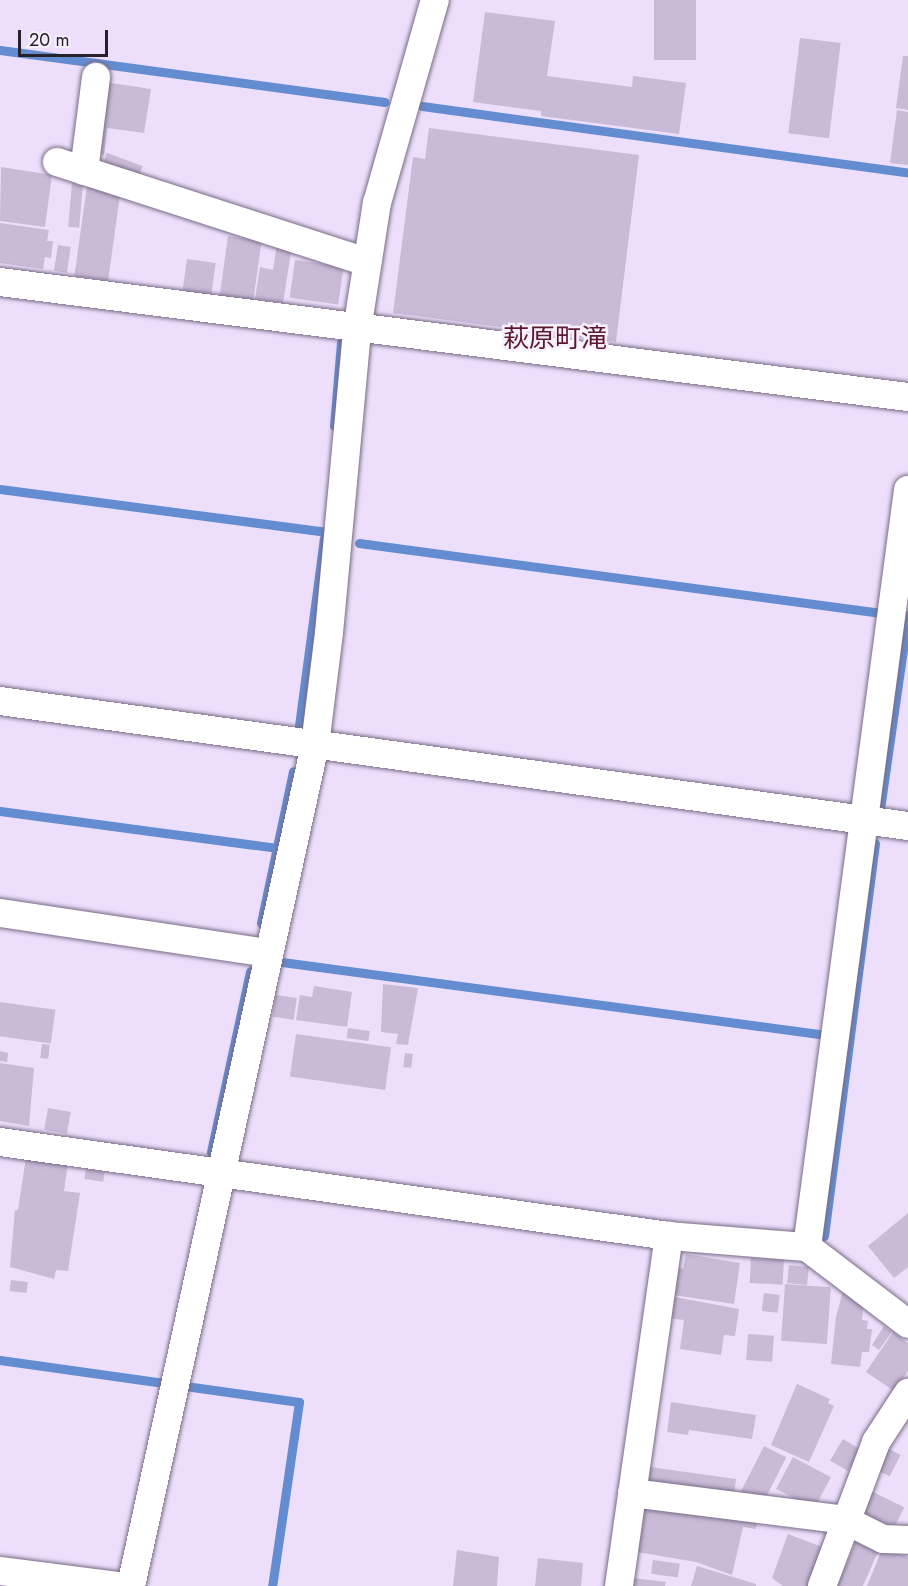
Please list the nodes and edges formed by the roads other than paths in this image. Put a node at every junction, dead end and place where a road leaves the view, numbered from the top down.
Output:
1 (435, 0) edge
2 (96, 78) dead end
3 (57, 162) dead end
4 (84, 171) junction
5 (368, 262) junction
6 (0, 282) edge
7 (357, 330) junction
8 (908, 397) edge
9 (908, 490) edge
10 (0, 701) edge
11 (315, 745) junction
12 (864, 820) junction
13 (908, 826) edge
14 (0, 913) edge
15 (269, 953) junction
16 (0, 1142) edge
17 (221, 1175) junction
18 (669, 1236) junction
19 (807, 1247) junction
20 (908, 1324) edge
21 (908, 1393) edge
22 (632, 1493) junction
23 (845, 1520) junction
24 (908, 1540) edge
25 (0, 1571) edge
26 (119, 1586) edge
27 (130, 1586) edge
28 (619, 1586) edge
29 (822, 1586) edge

1 - 5 street
2 - 4 street
3 - 4 street
4 - 5 street
5 - 7 street
6 - 7 street
7 - 8 street
7 - 11 street
9 - 12 street
10 - 11 street
11 - 12 street
11 - 15 street
12 - 13 street
12 - 19 street
14 - 15 street
15 - 17 street
16 - 17 street
17 - 18 street
17 - 27 street
18 - 19 street
18 - 22 street
19 - 20 street
21 - 23 street
22 - 23 street
22 - 28 street
23 - 24 street
23 - 29 street
25 - 26 street

